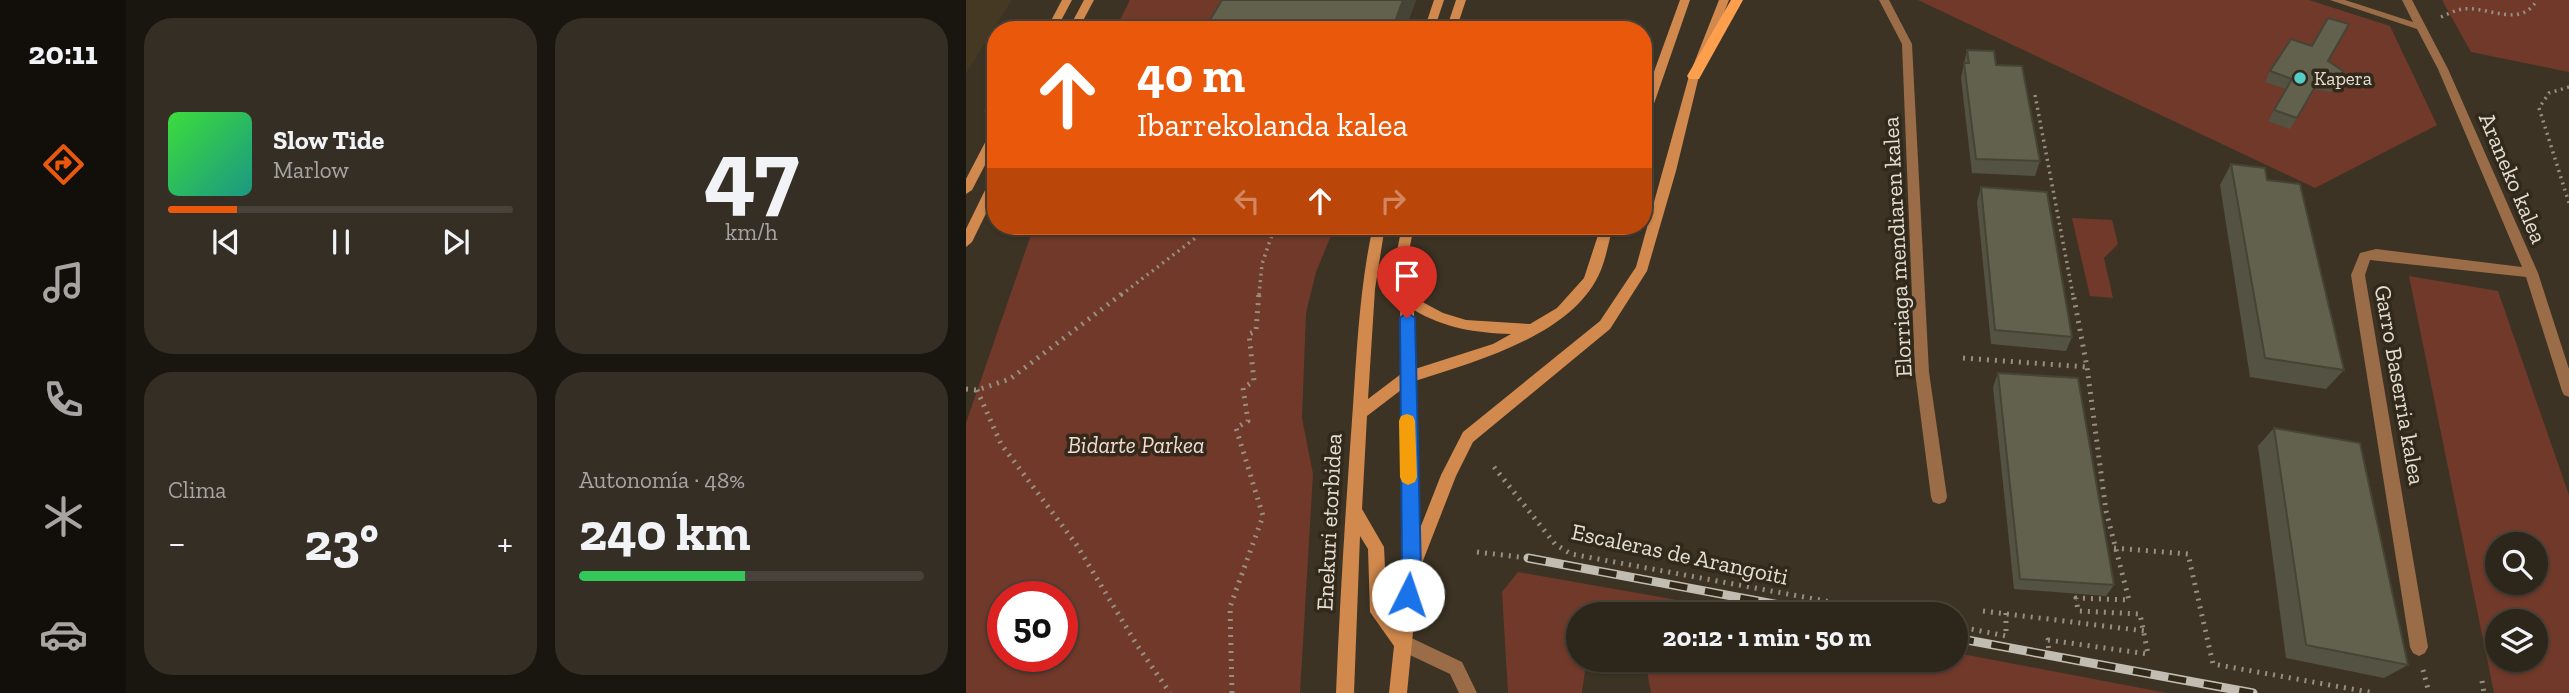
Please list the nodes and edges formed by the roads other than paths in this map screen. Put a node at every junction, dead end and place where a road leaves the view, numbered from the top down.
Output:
1 (1067, 0) edge
2 (1089, 0) edge
3 (1439, 0) edge
4 (1461, 0) edge
5 (1676, 0) edge
6 (1685, 0) edge
7 (1724, 0) edge
8 (1737, 0) edge
9 (1884, 0) edge
10 (2335, 0) edge
11 (2407, 0) edge
12 (1056, 21) edge
13 (1078, 21) edge
14 (1432, 21) edge
15 (1454, 21) edge
16 (2420, 26) junction
17 (1672, 32) junction
18 (1694, 76) junction
19 (1652, 91) edge
20 (987, 150) edge
21 (966, 190) edge
22 (987, 199) edge
23 (1377, 235) edge
24 (1406, 235) edge
25 (1605, 235) edge
26 (1652, 235) edge
27 (1652, 235) edge
28 (966, 242) edge
29 (2531, 273) junction
30 (1407, 300) junction
31 (1532, 330) junction
32 (1406, 378) junction
33 (2569, 391) edge
34 (1360, 413) junction
35 (1939, 497) dead end
36 (1353, 509) junction
37 (1411, 571) junction
38 (1403, 643) junction
39 (2419, 647) dead end
40 (1345, 693) edge
41 (1398, 693) edge
42 (1468, 693) edge

1 - 12 main road
2 - 13 main road
3 - 14 main road
4 - 15 main road
5 - 17 main road
6 - 17 main road
7 - 18 main road
8 - 18 main road
9 - 35 street, Elorriaga mendiaren kalea
10 - 16 street
11 - 16 street, Araneko kalea
16 - 29 street, Araneko kalea
17 - 19 main road
18 - 27 main road
20 - 21 main road
22 - 28 main road
23 - 34 main road
24 - 30 main road
25 - 31 main road, Enekuri etorbidea
26 - 37 main road
29 - 33 street, Araneko kalea
29 - 39 street, Garro Baserria kalea
30 - 31 main road
30 - 32 main road
31 - 32 main road, Enekuri etorbidea
32 - 34 main road, Enekuri etorbidea
32 - 37 main road
34 - 36 main road, Enekuri etorbidea
36 - 38 main road
36 - 40 main road, Enekuri etorbidea
37 - 38 main road
38 - 41 main road
38 - 42 street

